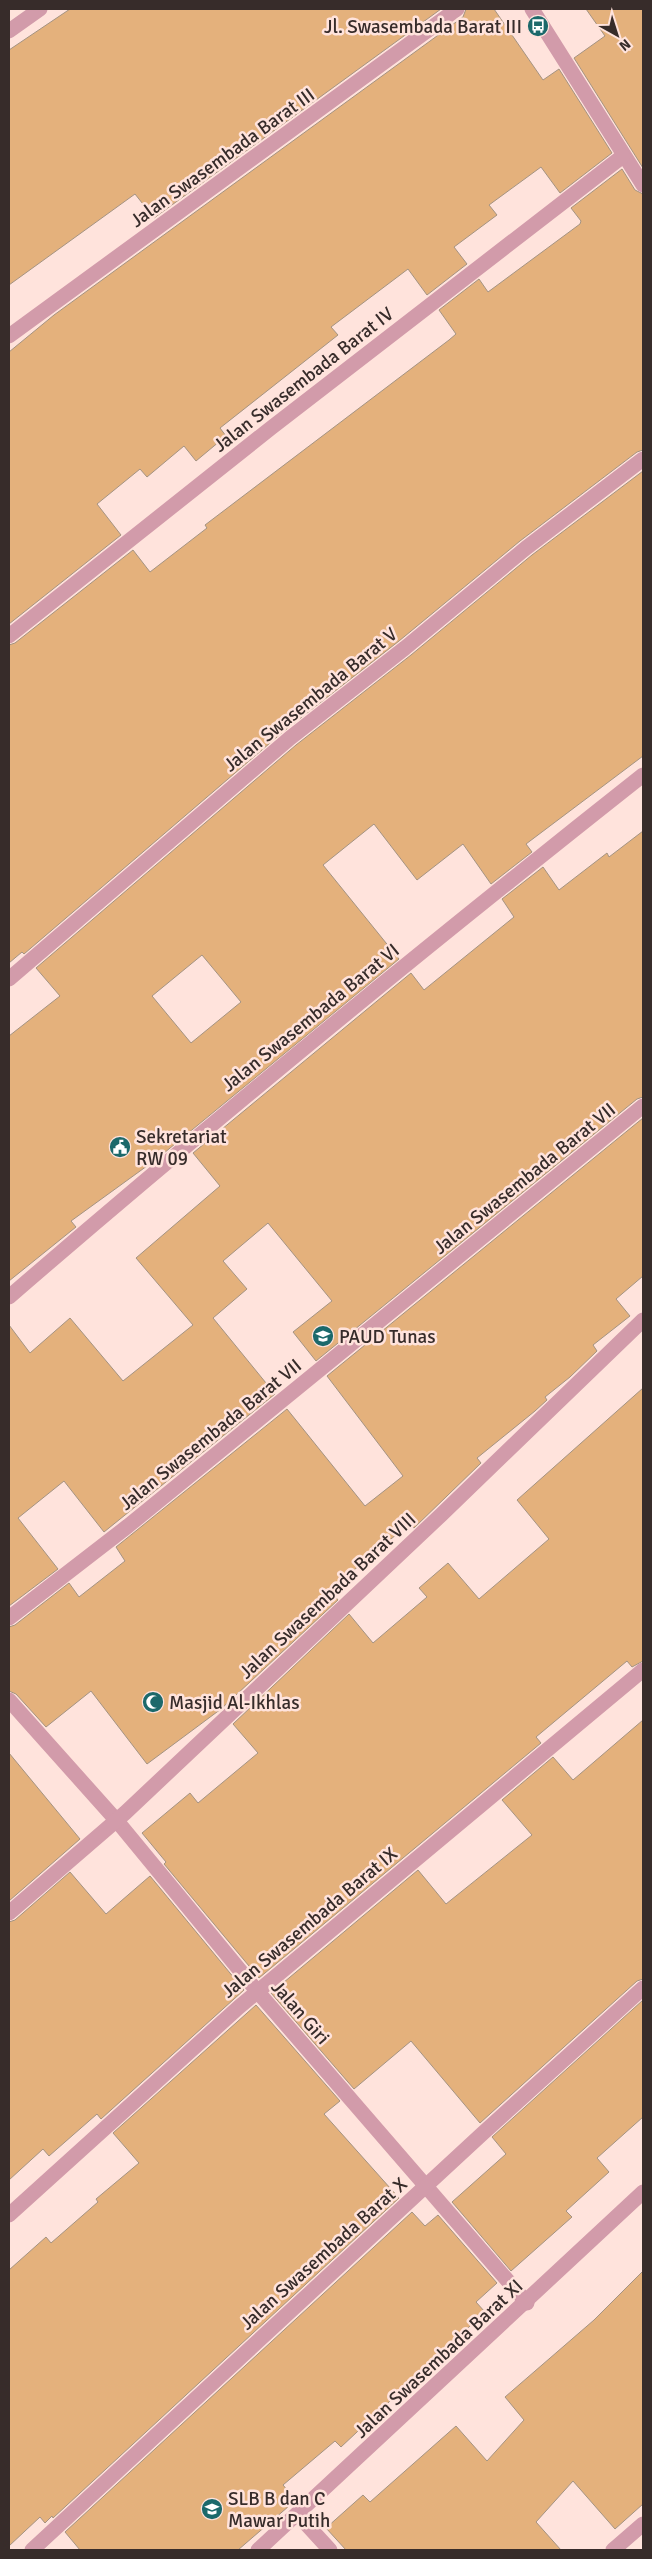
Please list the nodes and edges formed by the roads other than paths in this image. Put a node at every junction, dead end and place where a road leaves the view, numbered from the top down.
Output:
1 (40, 9) edge
2 (457, 9) edge
3 (532, 9) edge
4 (9, 31) edge
5 (623, 156) junction
6 (643, 184) edge
7 (9, 336) edge
8 (643, 459) edge
9 (9, 636) edge
10 (643, 775) edge
11 (9, 979) edge
12 (643, 1106) edge
13 (9, 1297) edge
14 (643, 1320) edge
15 (9, 1618) edge
16 (643, 1670) edge
17 (9, 1700) edge
18 (117, 1820) junction
19 (9, 1913) edge
20 (643, 1988) edge
21 (257, 1991) junction
22 (426, 2186) junction
23 (643, 2192) edge
24 (9, 2215) edge
25 (526, 2303) junction
26 (298, 2515) junction
27 (643, 2524) edge
28 (32, 2550) edge
29 (258, 2550) edge
30 (330, 2550) edge
31 (614, 2550) edge

1 - 4 street
2 - 7 street, Jalan Swasembada Barat III
3 - 5 street
5 - 6 street
5 - 9 street, Jalan Swasembada Barat IV
8 - 11 street, Jalan Swasembada Barat V
10 - 13 street, Jalan Swasembada Barat VI
12 - 15 street, Jalan Swasembada Barat VII
14 - 18 street, Jalan Swasembada Barat VIII
16 - 21 street, Jalan Swasembada Barat IX
17 - 18 street, Jalan Giri
18 - 19 street, Jalan Swasembada Barat VIII
18 - 21 street, Jalan Giri
20 - 22 street, Jalan Swasembada Barat X
21 - 22 street, Jalan Giri
21 - 24 street, Jalan Swasembada Barat IX
22 - 25 street, Jalan Giri
22 - 28 street, Jalan Swasembada Barat X
23 - 25 street, Jalan Swasembada Barat XI
25 - 26 street, Jalan Swasembada Barat XI
26 - 29 street, Jalan Swasembada Barat XI
26 - 30 street
27 - 31 street

